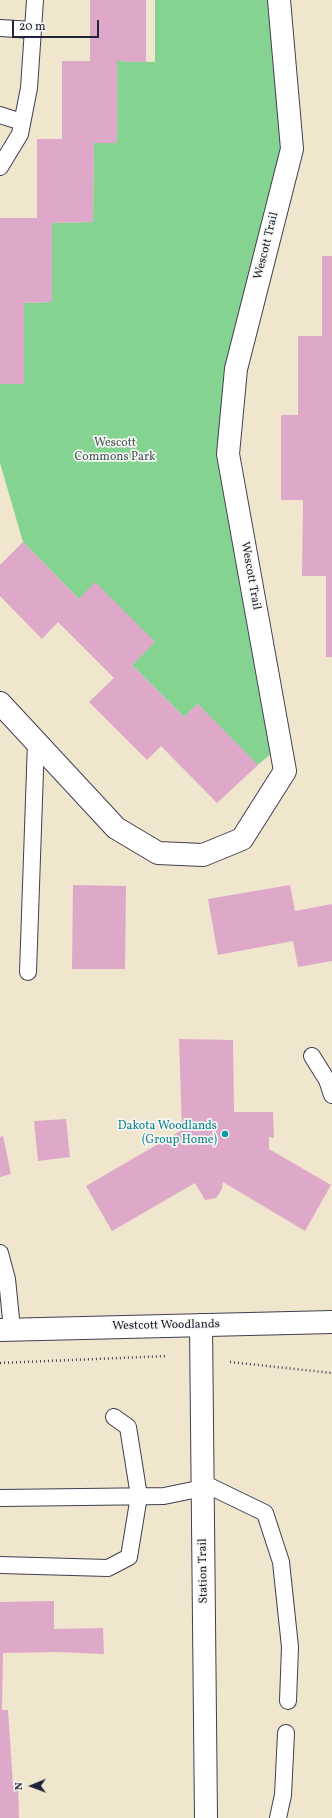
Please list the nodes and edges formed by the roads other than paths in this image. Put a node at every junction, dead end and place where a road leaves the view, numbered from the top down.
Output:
1 (35, 0) edge
2 (279, 0) edge
3 (0, 28) edge
4 (33, 30) junction
5 (0, 115) edge
6 (22, 122) junction
7 (0, 167) edge
8 (0, 703) edge
9 (36, 742) junction
10 (28, 972) dead end
11 (312, 1056) dead end
12 (332, 1096) edge
13 (0, 1253) edge
14 (332, 1322) edge
15 (201, 1325) junction
16 (6, 1329) edge
17 (114, 1417) dead end
18 (203, 1486) junction
19 (139, 1496) junction
20 (0, 1498) edge
21 (0, 1565) edge
22 (288, 1701) dead end
23 (286, 1733) dead end
24 (206, 1818) edge
25 (278, 1818) edge

1 - 4 lane
2 - 9 street, Wescott Trail
3 - 4 lane
4 - 6 lane
5 - 6 lane
6 - 7 lane
8 - 9 street, Wescott Trail
9 - 10 lane
11 - 12 lane
13 - 16 lane
14 - 15 street, Westcott Woodlands
15 - 16 street, Westcott Woodlands
15 - 18 street, Station Trail
17 - 19 lane
18 - 19 lane
18 - 22 lane
18 - 24 street, Station Trail
19 - 20 lane
19 - 21 lane
23 - 25 lane

